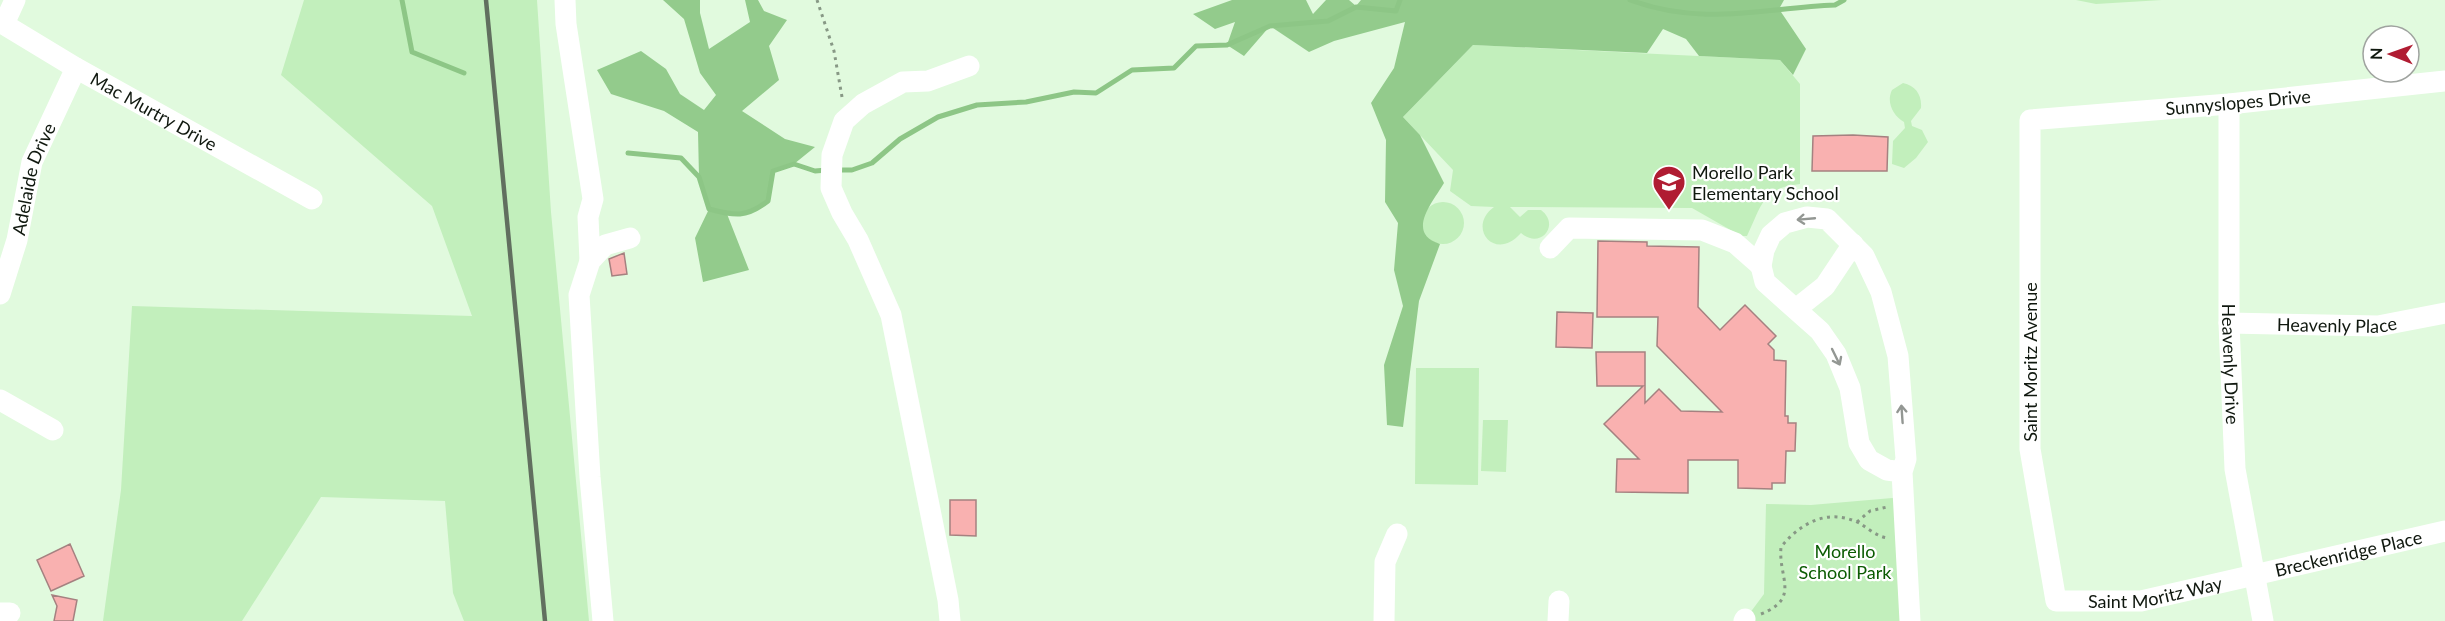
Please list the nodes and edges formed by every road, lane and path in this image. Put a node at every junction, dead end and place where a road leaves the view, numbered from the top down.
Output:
1 (15, 0) edge
2 (565, 0) edge
3 (817, 0) edge
4 (2, 23) edge
5 (969, 66) dead end
6 (76, 68) junction
7 (2445, 81) edge
8 (2229, 104) junction
9 (846, 119) junction
10 (2030, 120) joint
11 (312, 199) dead end
12 (630, 238) dead end
13 (1853, 244) junction
14 (1550, 248) dead end
15 (590, 261) junction
16 (1761, 266) junction
17 (1, 290) edge
18 (1796, 309) junction
19 (2445, 313) edge
20 (2229, 323) junction
21 (0, 400) edge
22 (53, 430) dead end
23 (1902, 472) junction
24 (1904, 508) junction
25 (1857, 522) junction
26 (1397, 534) dead end
27 (2444, 535) edge
28 (1906, 539) junction
29 (2254, 574) junction
30 (2056, 601) joint
31 (1745, 620) edge
32 (603, 621) edge
33 (950, 621) edge
34 (1384, 621) edge
35 (1910, 621) edge
36 (2263, 621) edge

1 - 4 street
2 - 15 street
3 - 9 path
4 - 6 street, Mac Murtry Drive
5 - 9 street
6 - 11 street, Mac Murtry Drive
6 - 17 street, Adelaide Drive
7 - 8 street, Sunnyslopes Drive
8 - 10 street, Sunnyslopes Drive
8 - 20 street, Heavenly Drive
9 - 33 street
10 - 30 street, Saint Moritz Avenue
12 - 15 street
13 -> 16 street
13 - 18 street
23 -> 13 street
14 - 16 street
15 - 32 street
16 - 18 street
18 -> 23 street
19 - 20 street, Heavenly Place
20 - 29 street, Heavenly Drive
21 - 22 street
23 - 24 street
24 - 25 path
24 - 28 street
25 - 28 path
25 - 31 path
26 - 34 street
27 - 29 street, Breckenridge Place
28 - 35 street
29 - 30 street, Saint Moritz Way
29 - 36 street, Heavenly Drive

